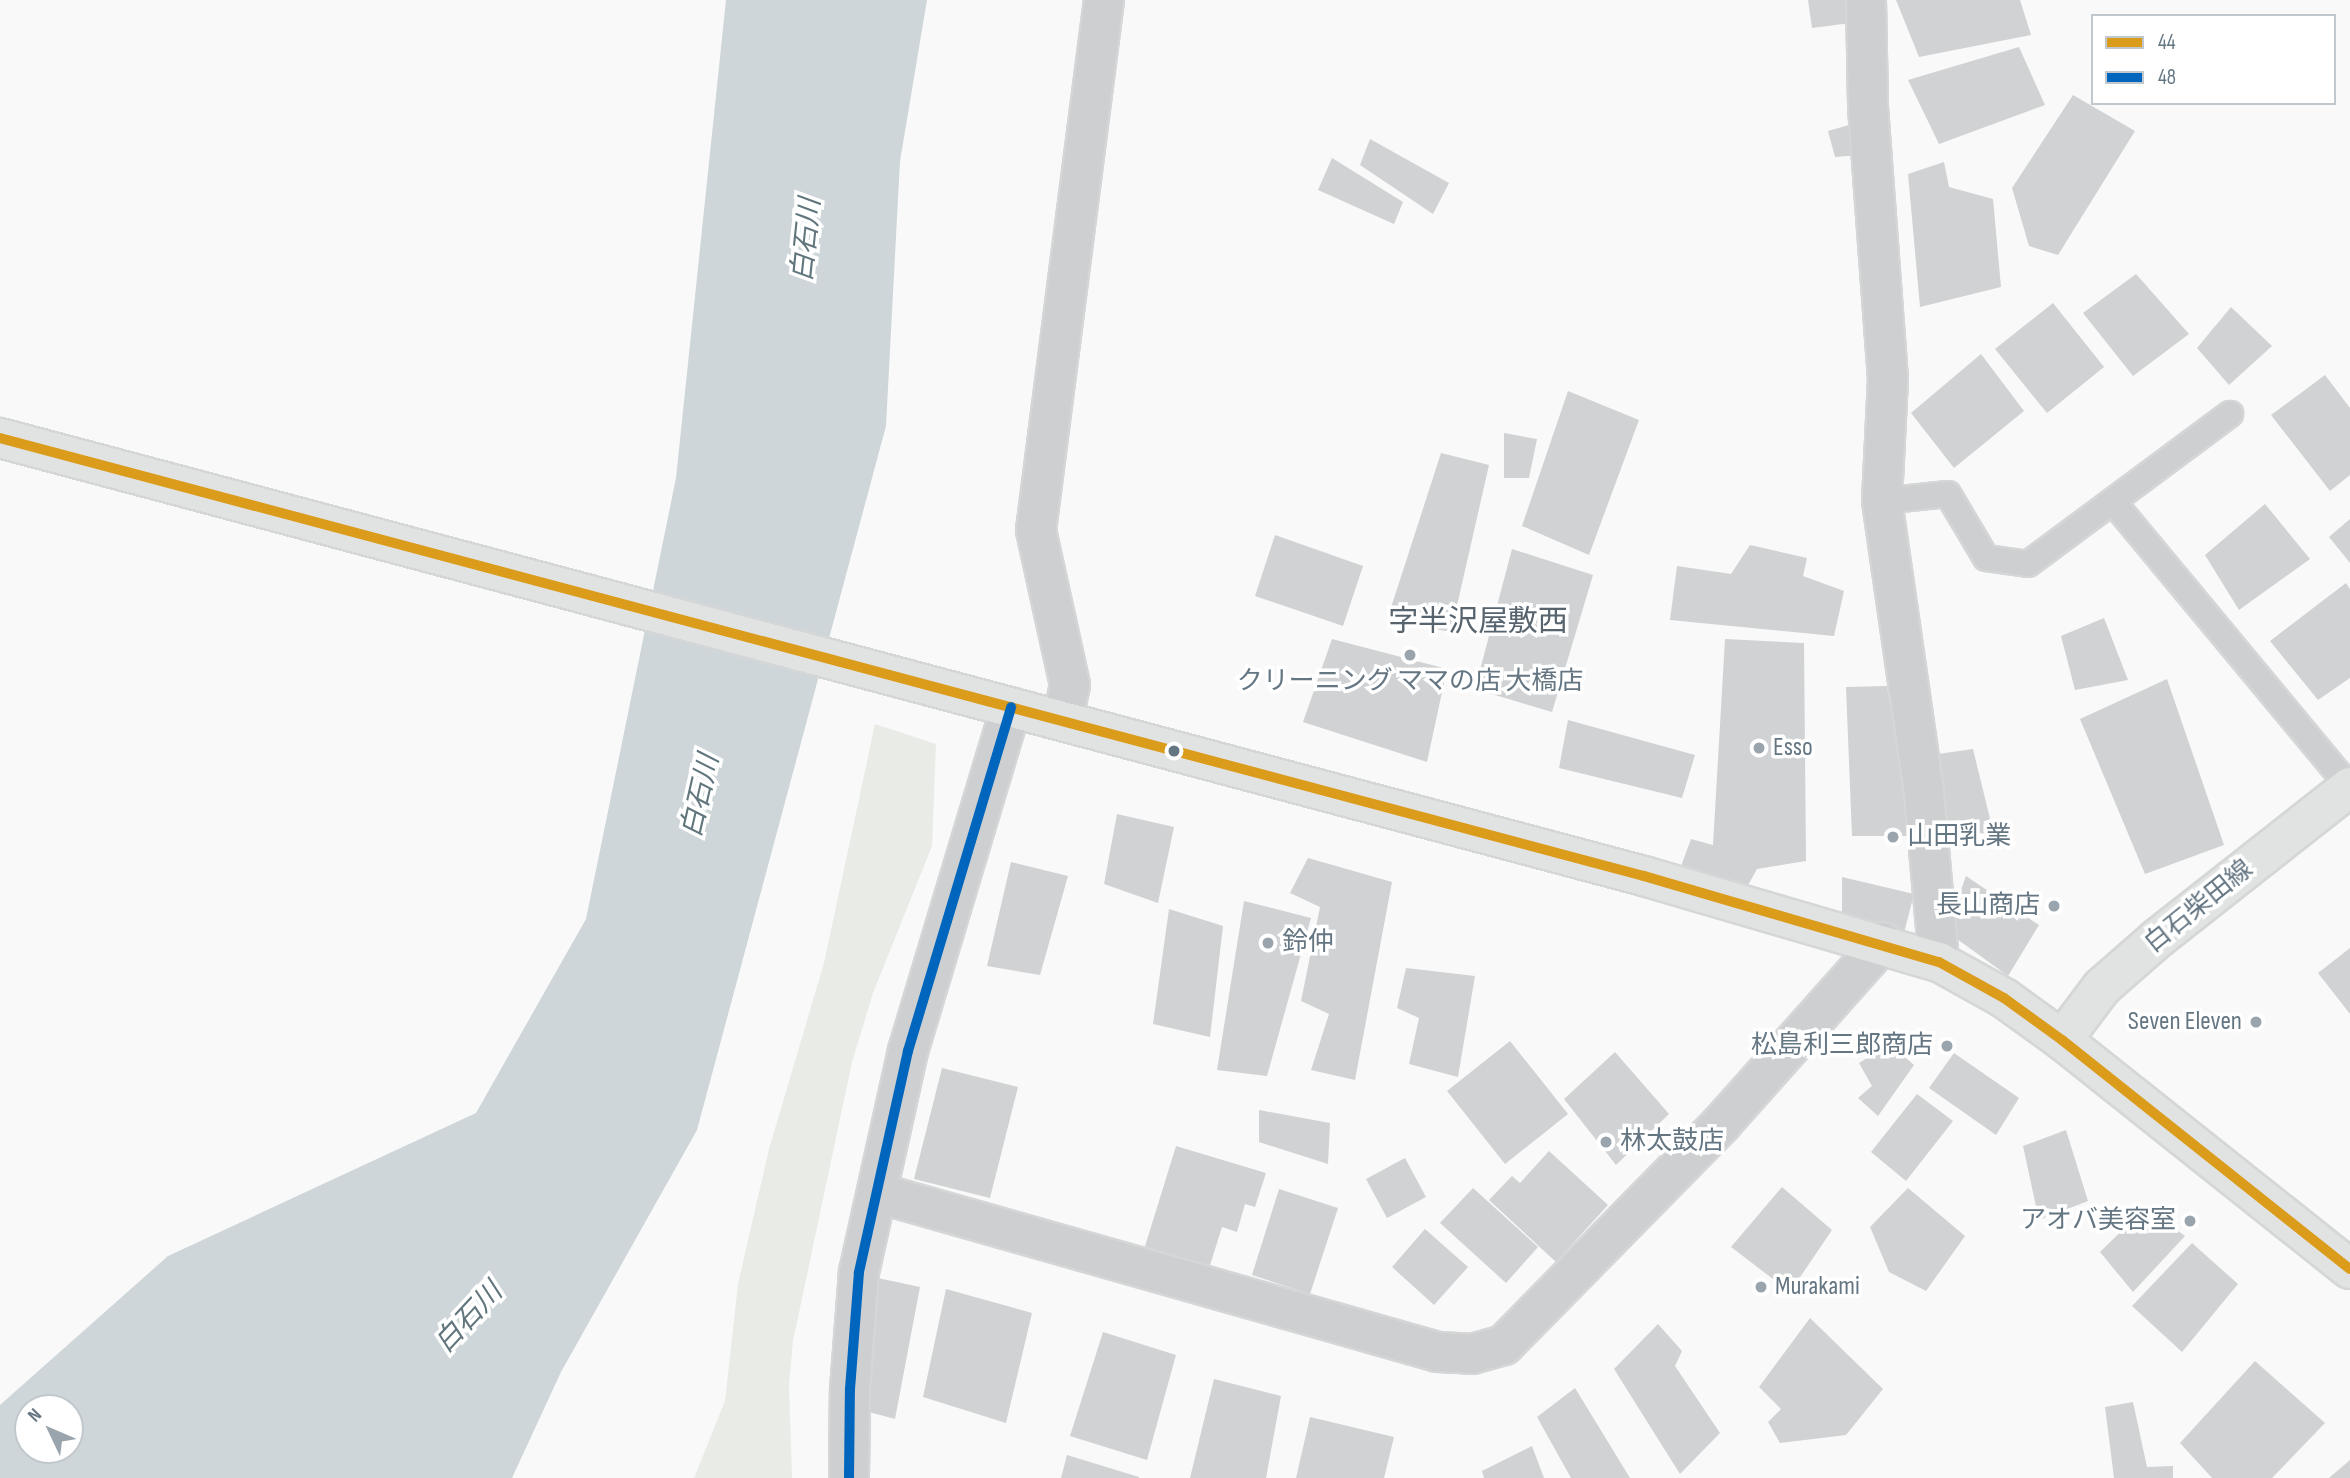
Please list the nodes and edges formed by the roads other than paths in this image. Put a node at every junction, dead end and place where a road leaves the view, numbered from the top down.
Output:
1 (1104, 0) edge
2 (1866, 0) edge
3 (2230, 414) dead end
4 (0, 438) edge
5 (1882, 500) junction
6 (2113, 502) junction
7 (1012, 707) junction
8 (1063, 720) junction
9 (2350, 787) edge
10 (1882, 942) junction
11 (1939, 962) junction
12 (2062, 1040) junction
13 (878, 1193) junction
14 (2350, 1269) edge
15 (849, 1478) edge

1 - 8 street
2 - 5 street
3 - 6 lane
4 - 7 main road
5 - 6 lane
5 - 11 street
6 - 9 lane
7 - 8 main road
7 - 13 street
8 - 10 main road
9 - 12 main road, 白石柴田線
10 - 11 main road
10 - 13 street
11 - 12 main road
12 - 14 main road
13 - 15 street

